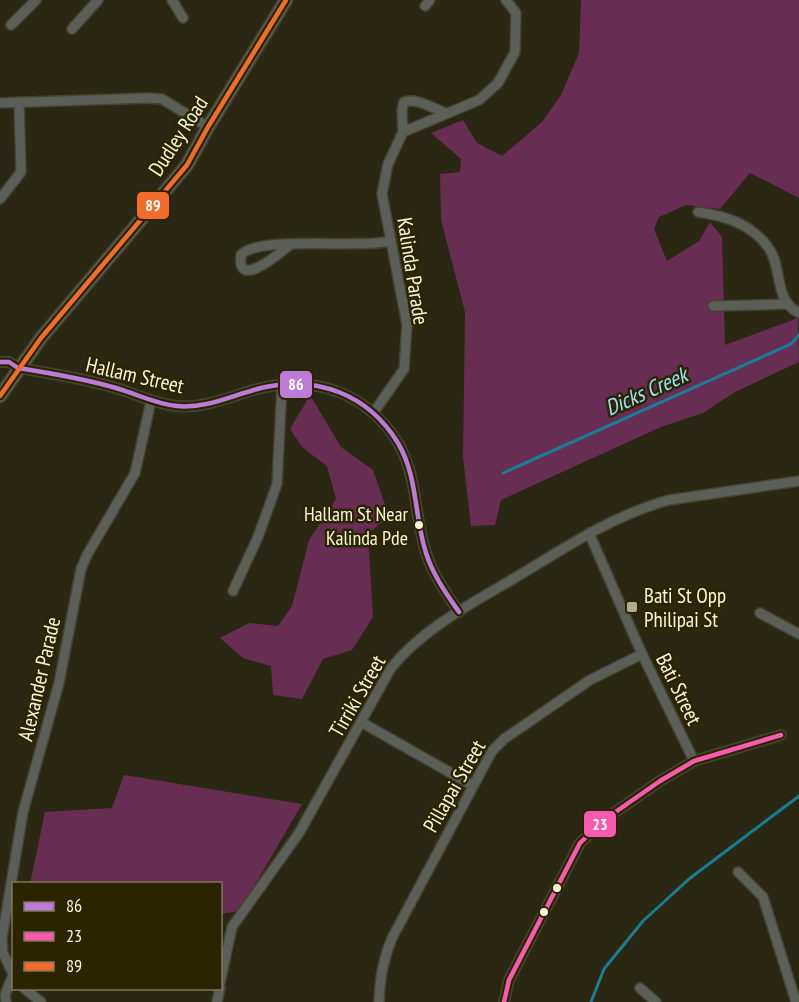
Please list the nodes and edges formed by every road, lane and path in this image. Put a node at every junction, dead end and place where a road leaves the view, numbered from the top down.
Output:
1 (36, 0) edge
2 (98, 0) edge
3 (172, 0) edge
4 (286, 0) edge
5 (506, 0) edge
6 (183, 18) dead end
7 (11, 26) dead end
8 (72, 29) dead end
9 (19, 102) junction
10 (0, 103) edge
11 (446, 113) junction
12 (208, 128) junction
13 (403, 132) junction
14 (0, 199) edge
15 (698, 212) dead end
16 (391, 241) junction
17 (291, 244) junction
18 (788, 304) junction
19 (713, 306) dead end
20 (799, 313) edge
21 (0, 362) edge
22 (18, 368) junction
23 (282, 385) junction
24 (0, 396) edge
25 (151, 401) junction
26 (374, 412) junction
27 (799, 481) edge
28 (589, 533) junction
29 (233, 591) dead end
30 (459, 612) junction
31 (760, 613) dead end
32 (797, 631) edge
33 (642, 654) junction
34 (361, 722) junction
35 (782, 735) dead end
36 (694, 761) junction
37 (472, 785) junction
38 (738, 872) dead end
39 (12, 974) edge
40 (222, 974) edge
41 (12, 978) edge
42 (640, 988) dead end
43 (26, 990) edge
44 (37, 1001) edge
45 (6, 1002) edge
46 (379, 1002) edge
47 (504, 1002) edge
48 (656, 1002) edge
49 (796, 1002) edge

1 - 7 street
2 - 8 street
3 - 6 street
4 - 12 main road, Dudley Road
5 - 11 street
9 - 10 street
9 - 12 street
9 - 14 street
11 - 13 street
11 - 13 street, Kalinda Parade
12 - 22 main road, Dudley Road
13 - 16 street, Kalinda Parade
15 - 18 street
16 - 17 street
16 - 26 street, Kalinda Parade
17 - 17 street
18 - 19 street
18 - 20 street
21 - 22 street, Hallam Street
22 - 24 main road, Dudley Road
22 - 25 street, Hallam Street
23 - 25 street, Hallam Street
23 - 26 street, Hallam Street
23 - 29 street
25 - 39 street, Alexander Parade
26 - 30 street, Hallam Street
27 - 28 street, Tirriki Street
28 - 30 street, Tirriki Street
28 - 33 street, Bati Street
30 - 34 street, Tirriki Street
31 - 32 street
33 - 36 street, Bati Street
33 - 37 street, Pillapai Street
34 - 37 street
34 - 40 street, Tirriki Street
35 - 36 street
36 - 47 street
37 - 46 street, Pillapai Street
38 - 49 street
41 - 45 street, Alexander Parade
42 - 48 street
43 - 44 street

